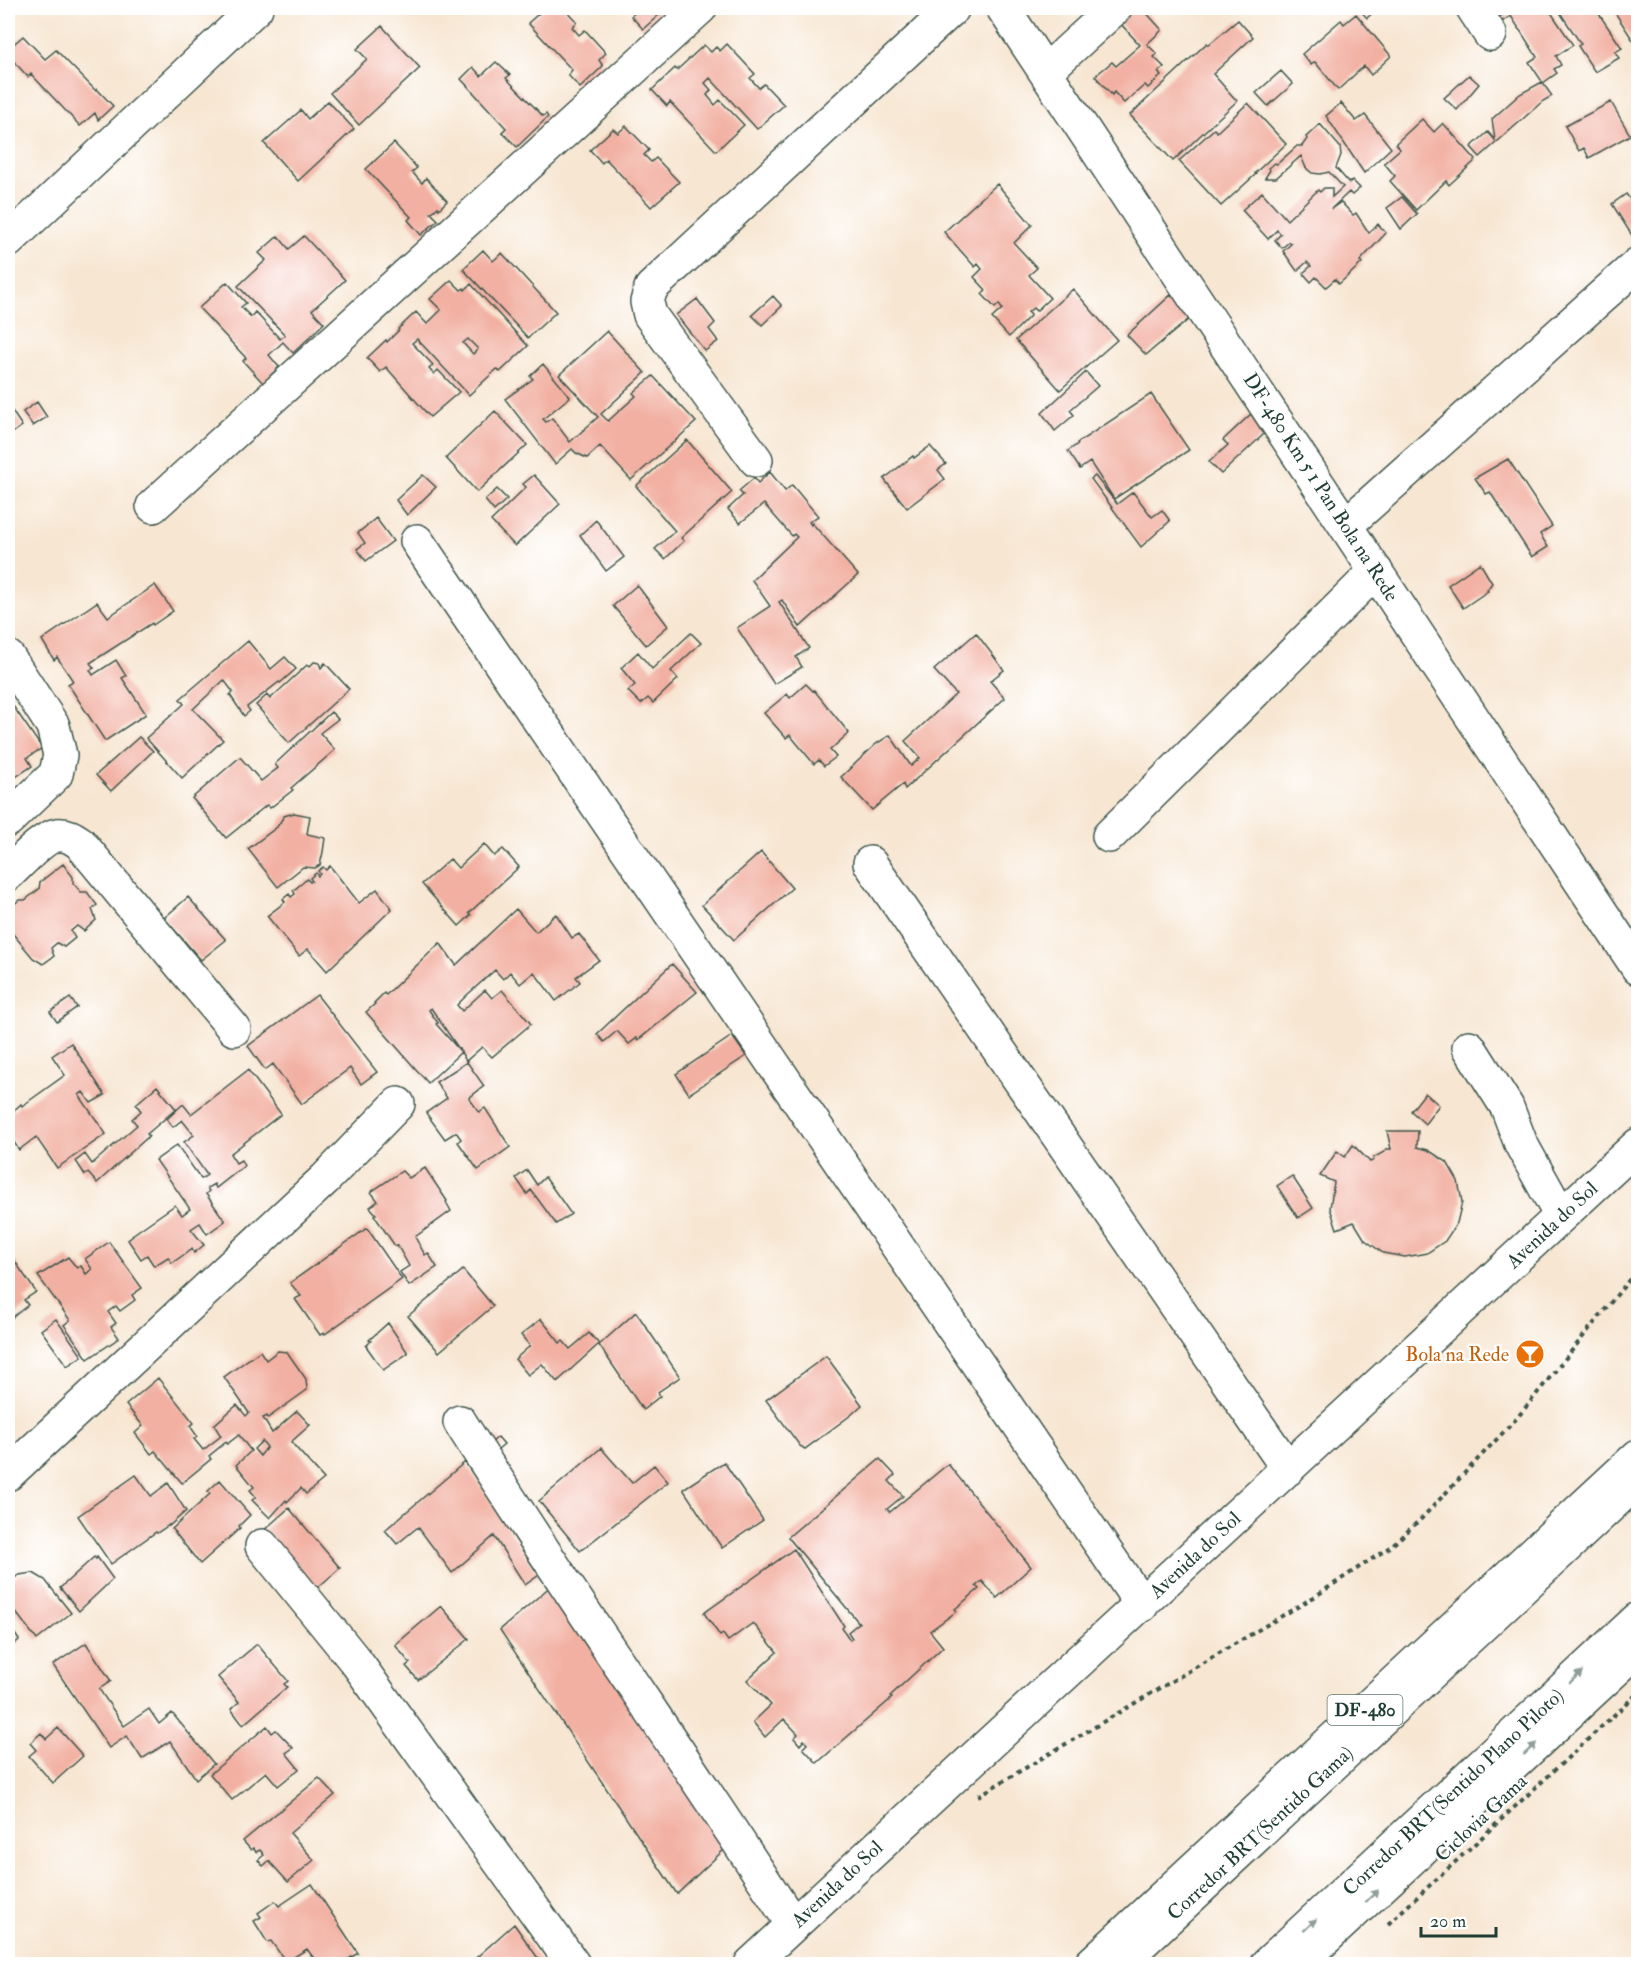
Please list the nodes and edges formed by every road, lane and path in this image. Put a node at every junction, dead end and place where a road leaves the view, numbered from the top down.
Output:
1 (256, 8) edge
2 (700, 8) edge
3 (953, 8) edge
4 (1003, 8) edge
5 (1114, 8) edge
6 (1473, 8) edge
7 (1490, 34) dead end
8 (1046, 71) junction
9 (8, 241) edge
10 (1638, 264) edge
11 (756, 460) dead end
12 (153, 506) dead end
13 (1346, 525) junction
14 (417, 542) dead end
15 (1376, 571) junction
16 (8, 657) edge
17 (8, 820) edge
18 (1109, 836) dead end
19 (870, 863) dead end
20 (8, 874) edge
21 (1638, 968) edge
22 (234, 1029) dead end
23 (1469, 1047) dead end
24 (398, 1104) dead end
25 (1638, 1145) edge
26 (1561, 1216) junction
27 (1638, 1269) edge
28 (460, 1422) dead end
29 (1638, 1456) edge
30 (1288, 1469) junction
31 (8, 1474) edge
32 (1638, 1480) edge
33 (262, 1546) dead end
34 (1142, 1605) junction
35 (1638, 1619) edge
36 (1638, 1648) edge
37 (1638, 1693) edge
38 (974, 1798) dead end
39 (793, 1925) junction
40 (1385, 1927) dead end
41 (573, 1965) edge
42 (751, 1965) edge
43 (1091, 1965) edge
44 (1119, 1965) edge
45 (1267, 1965) edge
46 (1298, 1965) edge

1 - 9 street
2 - 12 street
3 - 11 street
4 - 8 street, DF-480 Km 5 1 Pan Bola na Rede
5 - 8 street
6 - 7 street
8 - 13 street, DF-480 Km 5 1 Pan Bola na Rede
10 - 13 street
13 - 15 street, DF-480 Km 5 1 Pan Bola na Rede
14 - 34 street
15 - 18 street
15 - 21 street, DF-480 Km 5 1 Pan Bola na Rede
16 - 17 street
19 - 30 street
20 - 22 street
23 - 26 street
24 - 31 street
25 - 26 street, Avenida do Sol
26 - 30 street, Avenida do Sol
27 - 38 path
28 - 39 street
29 - 43 street, DF-480
30 - 34 street, Avenida do Sol
32 - 44 street, Corredor BRT(Sentido Gama)
33 - 41 street
34 - 39 street, Avenida do Sol
45 -> 35 street, Corredor BRT(Sentido Plano Piloto)
46 -> 36 street
37 - 40 path, Ciclovia Gama
39 - 42 street, Avenida do Sol

